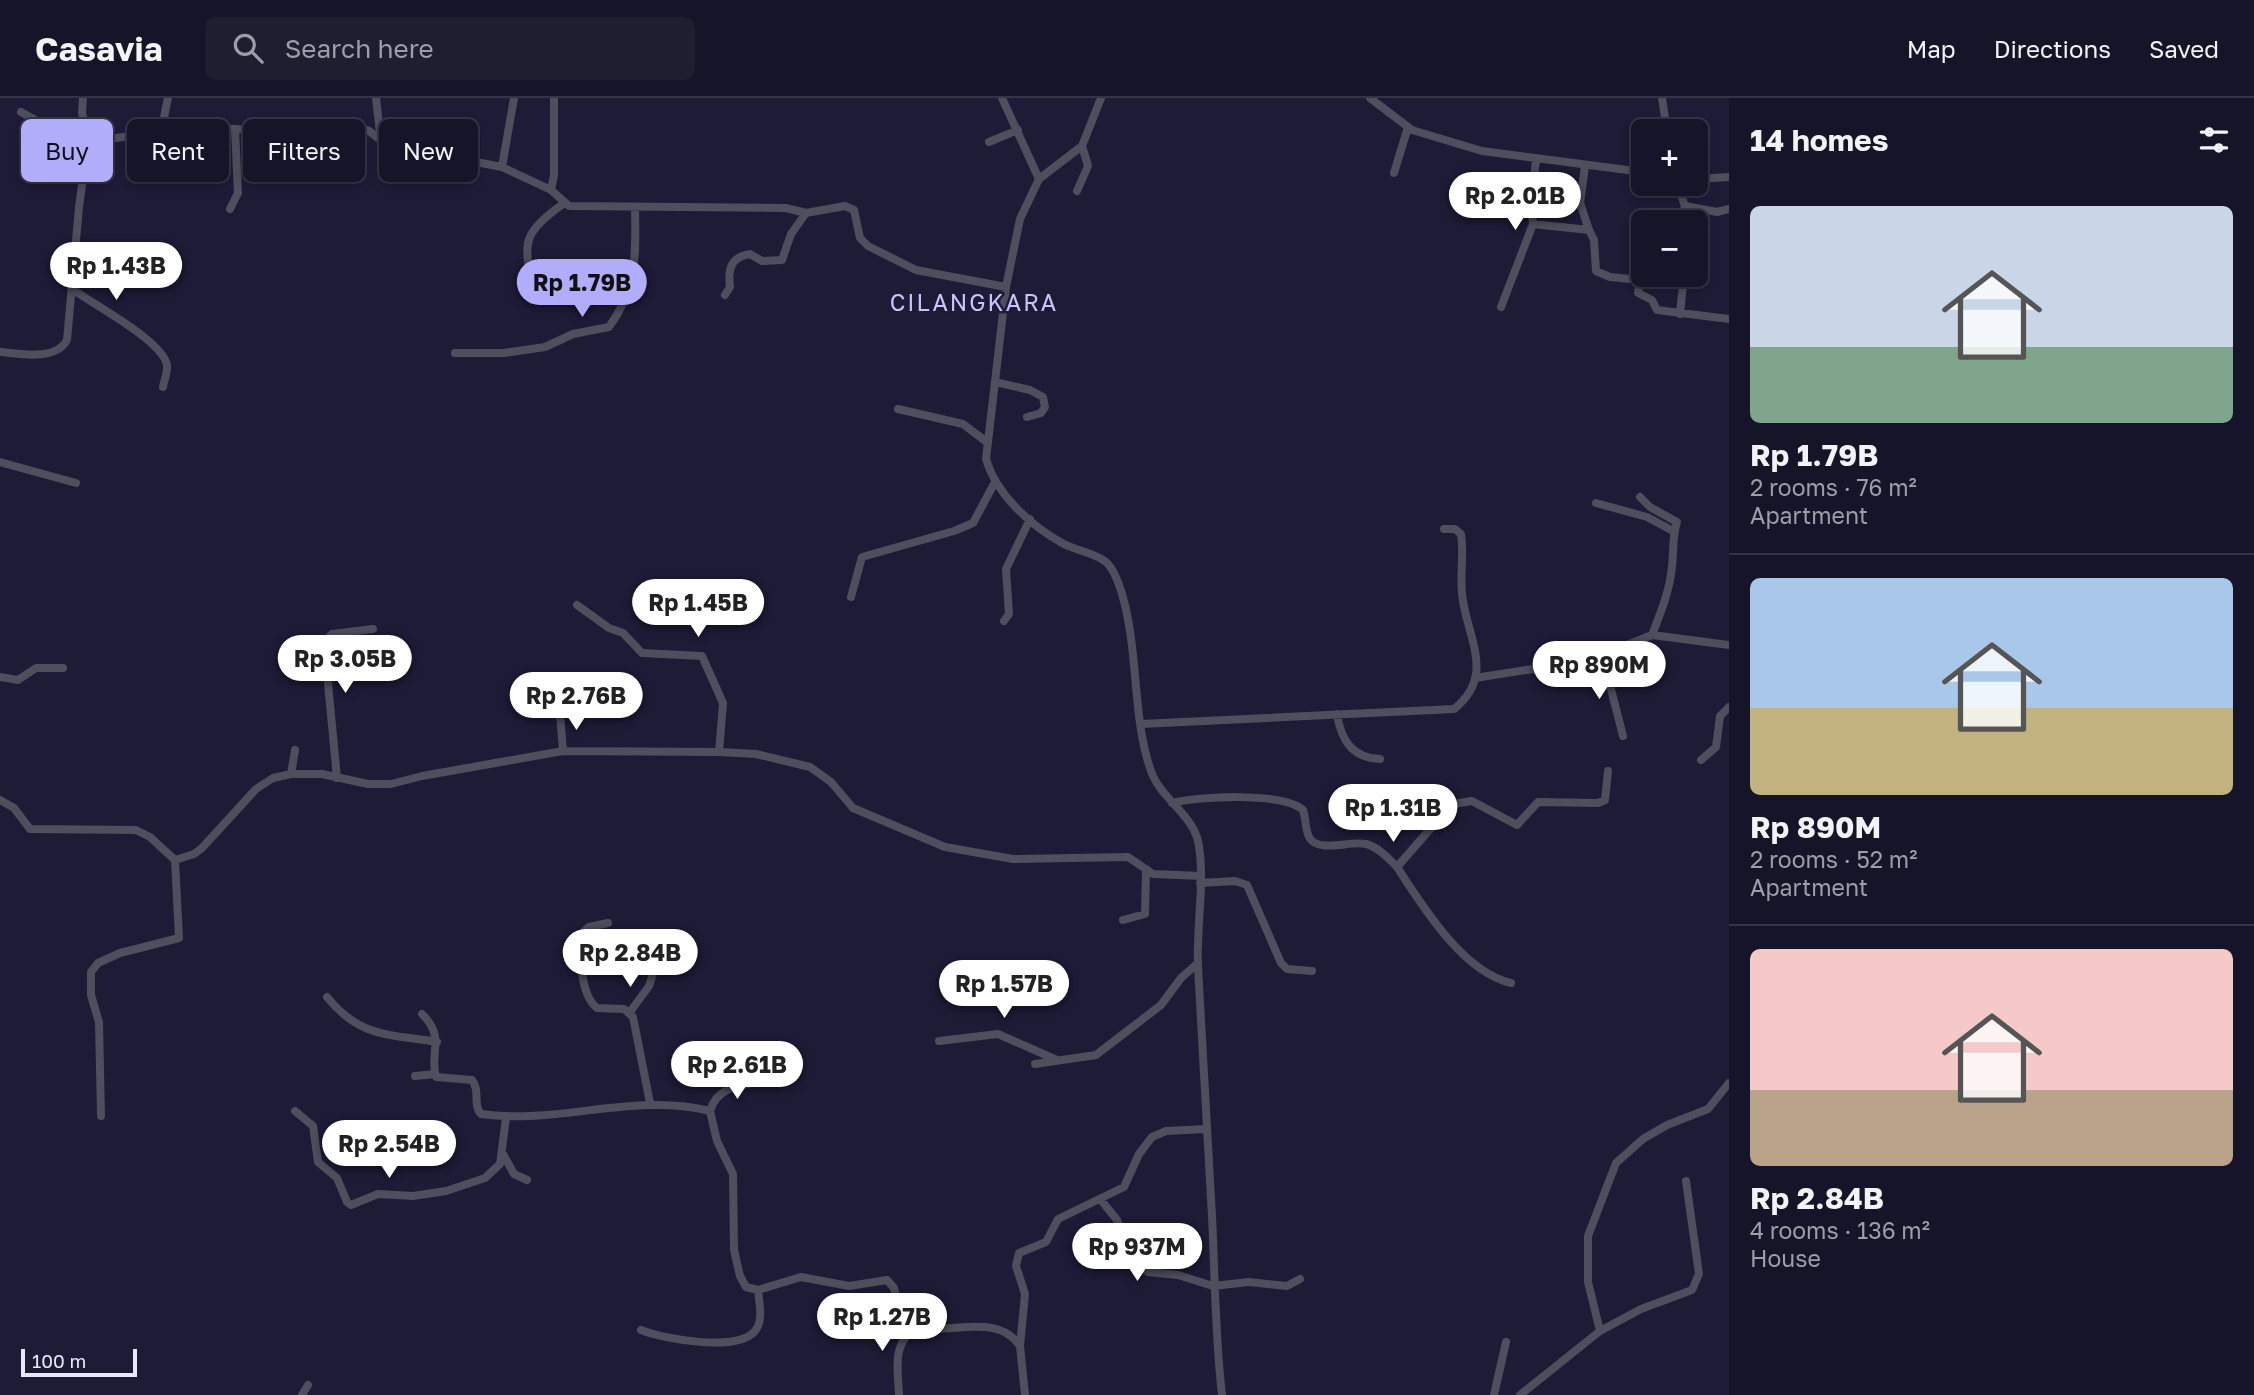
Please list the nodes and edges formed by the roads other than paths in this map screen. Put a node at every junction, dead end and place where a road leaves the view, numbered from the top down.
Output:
1 (83, 98) edge
2 (168, 98) edge
3 (376, 98) edge
4 (514, 98) edge
5 (554, 98) edge
6 (1002, 98) edge
7 (1101, 98) edge
8 (1370, 98) edge
9 (1662, 98) edge
10 (21, 113) dead end
11 (33, 119) edge
12 (83, 119) edge
13 (164, 119) edge
14 (1665, 119) edge
15 (379, 124) edge
16 (1408, 127) junction
17 (229, 129) edge
18 (235, 129) junction
19 (1018, 130) junction
20 (379, 140) edge
21 (989, 142) dead end
22 (1082, 146) junction
23 (1536, 160) junction
24 (478, 162) edge
25 (1586, 166) junction
26 (502, 167) junction
27 (1631, 171) edge
28 (1394, 173) dead end
29 (1729, 177) edge
30 (1708, 178) edge
31 (1039, 179) junction
32 (85, 182) edge
33 (551, 190) junction
34 (1077, 191) dead end
35 (1681, 196) edge
36 (563, 204) junction
37 (1685, 206) junction
38 (635, 208) junction
39 (230, 209) dead end
40 (1729, 209) edge
41 (1684, 210) edge
42 (806, 213) junction
43 (1533, 224) junction
44 (1589, 230) junction
45 (1006, 287) junction
46 (1683, 287) edge
47 (72, 289) junction
48 (725, 295) dead end
49 (532, 300) dead end
50 (1501, 307) dead end
51 (1680, 314) junction
52 (1729, 319) edge
53 (0, 352) edge
54 (455, 353) dead end
55 (995, 382) junction
56 (163, 387) dead end
57 (898, 409) dead end
58 (1027, 417) dead end
59 (988, 443) junction
60 (0, 462) edge
61 (995, 482) junction
62 (76, 483) dead end
63 (1640, 497) dead end
64 (1596, 503) dead end
65 (1030, 519) junction
66 (1444, 529) dead end
67 (1673, 531) junction
68 (851, 597) dead end
69 (577, 605) dead end
70 (1004, 621) dead end
71 (373, 629) dead end
72 (1652, 635) junction
73 (1729, 645) edge
74 (1603, 658) junction
75 (63, 668) dead end
76 (0, 677) edge
77 (1475, 678) junction
78 (1729, 706) edge
79 (560, 714) dead end
80 (1337, 714) junction
81 (1141, 724) junction
82 (1623, 736) dead end
83 (295, 750) dead end
84 (563, 751) junction
85 (719, 752) junction
86 (1380, 759) dead end
87 (1701, 760) dead end
88 (1608, 771) dead end
89 (291, 775) junction
90 (337, 778) junction
91 (0, 800) edge
92 (1172, 803) junction
93 (175, 860) junction
94 (1397, 867) junction
95 (1146, 869) junction
96 (1201, 880) junction
97 (1123, 920) dead end
98 (608, 923) dead end
99 (1198, 962) junction
100 (1312, 971) dead end
101 (653, 974) dead end
102 (1511, 983) dead end
103 (327, 997) dead end
104 (630, 1012) junction
105 (422, 1014) dead end
106 (939, 1041) dead end
107 (437, 1042) junction
108 (1059, 1061) junction
109 (1035, 1064) dead end
110 (435, 1074) junction
111 (415, 1076) dead end
112 (755, 1083) dead end
113 (1729, 1083) edge
114 (650, 1103) junction
115 (295, 1111) dead end
116 (710, 1111) junction
117 (101, 1116) dead end
118 (506, 1118) junction
119 (1205, 1129) junction
120 (503, 1154) junction
121 (527, 1180) dead end
122 (1686, 1181) dead end
123 (1102, 1202) junction
124 (1300, 1279) dead end
125 (1213, 1286) junction
126 (758, 1290) junction
127 (913, 1328) junction
128 (642, 1331) dead end
129 (1600, 1331) junction
130 (1506, 1342) dead end
131 (1020, 1346) junction
132 (308, 1385) dead end
133 (302, 1395) edge
134 (899, 1395) edge
135 (1025, 1395) edge
136 (1222, 1395) edge
137 (1494, 1395) edge
138 (1520, 1395) edge

1 - 12 street
2 - 13 street
3 - 15 street
4 - 26 street
5 - 33 street
6 - 19 street
7 - 22 street
8 - 16 street
9 - 14 street
10 - 11 street
16 - 23 street
16 - 28 street
17 - 18 street
18 - 20 street
18 - 39 street
19 - 21 street
19 - 31 street
22 - 31 street
22 - 34 street
23 - 25 street
23 - 43 street
24 - 26 street
25 - 27 street
25 - 44 street
26 - 33 street
29 - 30 street
31 - 45 street
32 - 47 street
33 - 36 street
35 - 37 street
36 - 38 street
36 - 49 street
37 - 40 street
37 - 41 street
38 - 42 street
38 - 54 street
42 - 45 street
42 - 48 street
43 - 44 street
43 - 50 street
44 - 51 street
45 - 55 street
46 - 51 street
47 - 53 street
47 - 56 street
51 - 52 street
55 - 58 street
55 - 59 street
57 - 59 street
59 - 61 street
60 - 62 street
61 - 65 street
61 - 68 street
63 - 67 street
64 - 67 street
65 - 70 street
65 - 81 street
66 - 77 street
67 - 72 street
69 - 85 street
71 - 90 street
72 - 73 street
72 - 74 street
74 - 77 street
74 - 82 street
75 - 76 street
77 - 80 street
78 - 87 street
79 - 84 street
80 - 81 street
80 - 86 street
81 - 92 street
83 - 89 street
84 - 85 street
84 - 90 street
85 - 95 street
88 - 94 street
89 - 90 street
89 - 93 street
91 - 93 street
92 - 94 street
92 - 96 street
93 - 117 street
94 - 102 street
95 - 96 street
95 - 97 street
96 - 99 street
96 - 100 street
98 - 104 street
99 - 108 street
99 - 119 street
101 - 104 street
103 - 107 street
104 - 114 street
105 - 107 street
106 - 108 street
107 - 110 street
108 - 109 street
110 - 111 street
110 - 118 street
112 - 116 street
113 - 129 street
114 - 116 street
114 - 118 street
115 - 120 street
116 - 126 street
118 - 120 street
119 - 123 street
119 - 125 street
120 - 121 street
122 - 129 street
123 - 125 street
123 - 131 street
124 - 125 street
125 - 136 street
126 - 127 street
126 - 128 street
127 - 131 street
127 - 134 street
129 - 138 street
130 - 137 street
131 - 135 street
132 - 133 street

